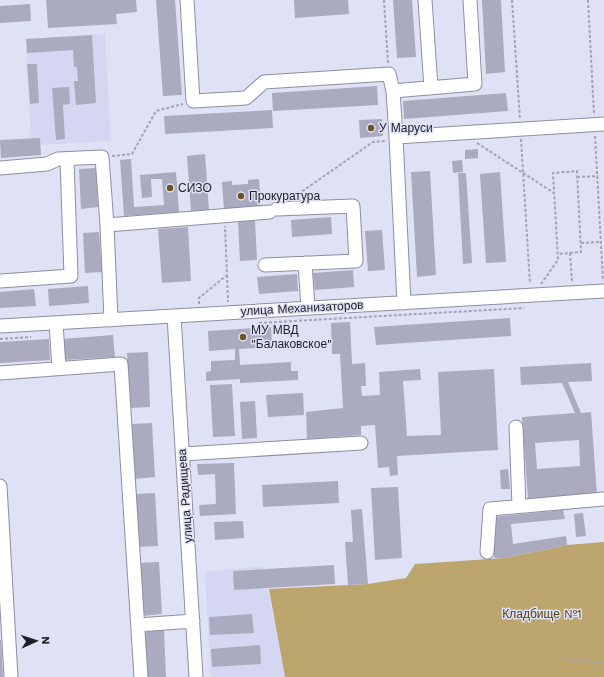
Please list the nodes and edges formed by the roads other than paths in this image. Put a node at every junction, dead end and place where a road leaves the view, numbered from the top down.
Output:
1 (187, 0) edge
2 (425, 0) edge
3 (470, 0) edge
4 (431, 88) junction
5 (393, 91) junction
6 (599, 124) edge
7 (396, 139) junction
8 (67, 159) junction
9 (0, 168) edge
10 (107, 225) junction
11 (305, 263) junction
12 (265, 265) dead end
13 (0, 281) edge
14 (604, 291) edge
15 (404, 302) junction
16 (308, 308) junction
17 (174, 316) junction
18 (111, 320) junction
19 (56, 323) junction
20 (0, 326) edge
21 (59, 368) junction
22 (0, 373) edge
23 (516, 428) dead end
24 (361, 443) dead end
25 (182, 454) junction
26 (0, 486) edge
27 (604, 499) edge
28 (519, 506) junction
29 (487, 552) dead end
30 (193, 621) junction
31 (138, 625) junction
32 (4, 630) edge
33 (11, 677) edge
34 (141, 677) edge
35 (196, 677) edge

1 - 5 street
2 - 4 street
3 - 4 street
4 - 5 street
5 - 7 street
6 - 7 street
7 - 15 street
8 - 9 street
8 - 10 street
8 - 13 street
10 - 11 street
10 - 18 street
11 - 12 street
11 - 16 street
14 - 15 street, улица Механизаторов
15 - 16 street, улица Механизаторов
16 - 17 street, улица Механизаторов
17 - 18 street, улица Механизаторов
17 - 25 street, улица Радищева
18 - 19 street, улица Механизаторов
19 - 20 street, улица Механизаторов
19 - 21 street
21 - 22 street
21 - 31 street
23 - 28 street
24 - 25 street
25 - 30 street, улица Радищева
26 - 32 street
27 - 28 street
28 - 29 street
30 - 31 street
30 - 35 street, улица Радищева
31 - 34 street
32 - 33 street

